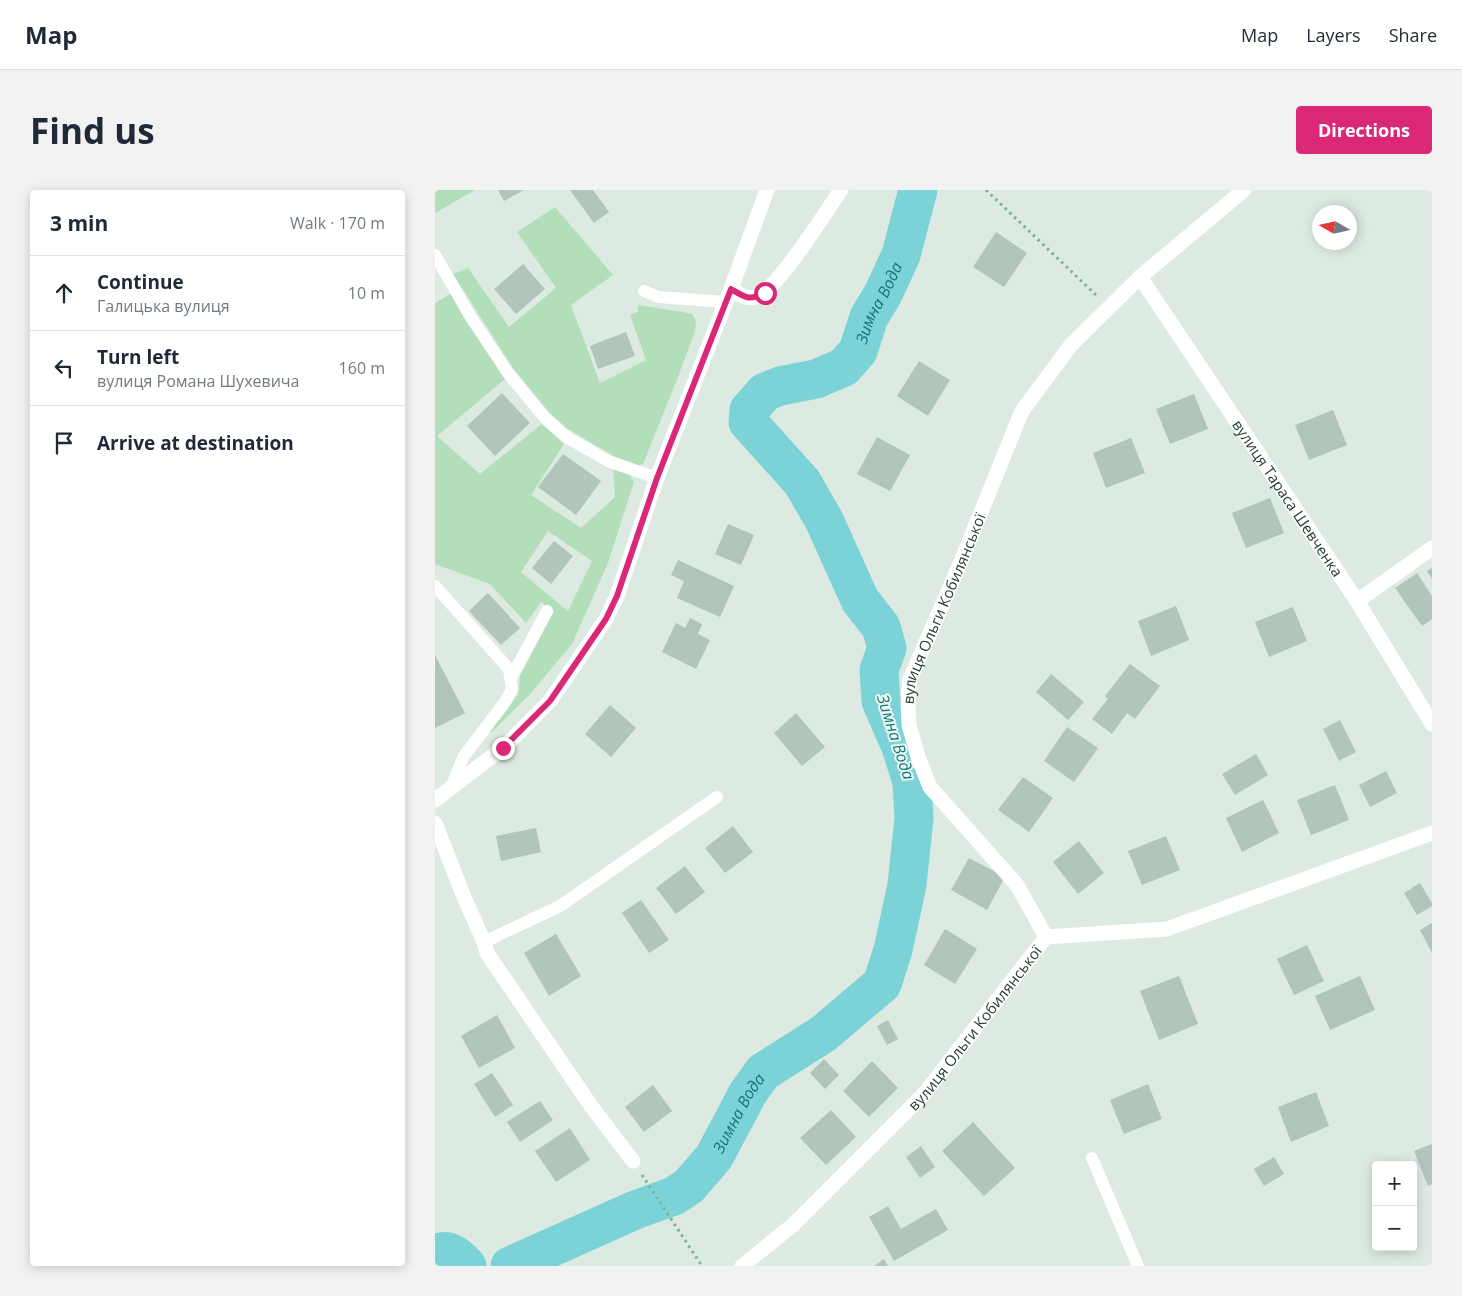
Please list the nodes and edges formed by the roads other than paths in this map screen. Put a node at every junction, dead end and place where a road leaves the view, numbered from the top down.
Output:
1 (767, 190) edge
2 (841, 190) edge
3 (1244, 190) edge
4 (435, 255) edge
5 (1140, 277) junction
6 (644, 291) dead end
7 (729, 295) junction
8 (657, 478) junction
9 (1432, 548) edge
10 (435, 586) edge
11 (1357, 601) junction
12 (547, 611) dead end
13 (511, 678) junction
14 (1432, 724) edge
15 (451, 787) junction
16 (717, 797) dead end
17 (435, 800) edge
18 (435, 823) edge
19 (1432, 833) edge
20 (1046, 937) junction
21 (484, 942) junction
22 (1092, 1158) dead end
23 (633, 1161) road end
24 (742, 1266) edge
25 (1139, 1266) edge

1 - 7 street
2 - 7 street
3 - 5 street, вулиця Ольги Кобилянської
4 - 8 lane
5 - 11 street, вулиця Тараса Шевченка
5 - 20 street, вулиця Ольги Кобилянської
6 - 7 lane
7 - 8 street
8 - 15 street
9 - 11 street
10 - 13 lane
11 - 14 street, вулиця Тараса Шевченка
12 - 13 lane
13 - 15 lane
15 - 17 street
16 - 21 lane
18 - 21 street
19 - 20 street
20 - 24 street, вулиця Ольги Кобилянської
21 - 23 street
22 - 25 lane

